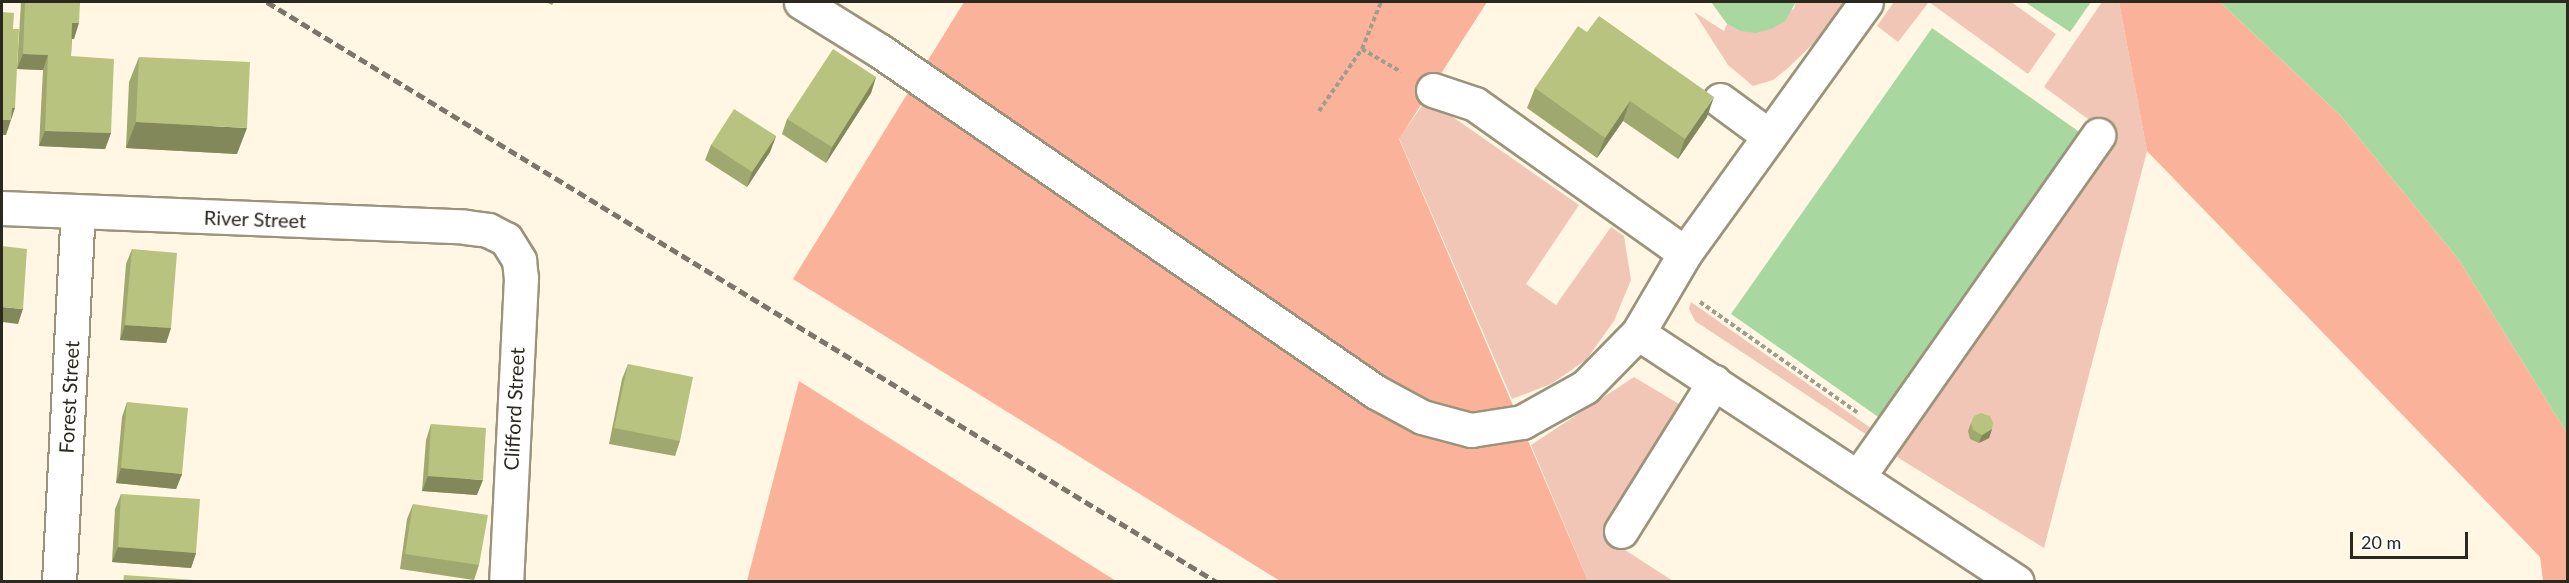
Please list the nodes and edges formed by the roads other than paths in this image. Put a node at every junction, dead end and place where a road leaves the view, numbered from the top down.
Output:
1 (801, 2) edge
2 (1866, 2) edge
3 (1432, 90) road end
4 (1720, 100) dead end
5 (2098, 135) dead end
6 (1769, 136) junction
7 (2, 208) edge
8 (78, 212) junction
9 (506, 239) joint
10 (1677, 267) junction
11 (1638, 333) junction
12 (1714, 382) junction
13 (1858, 477) junction
14 (1621, 531) dead end
15 (60, 582) edge
16 (506, 582) edge
17 (2017, 582) edge

1 - 11 street
2 - 6 street
3 - 10 street
4 - 6 street
5 - 13 street
6 - 10 street
7 - 8 street, River Street
8 - 9 street, River Street
8 - 15 street, Forest Street
9 - 16 street, Clifford Street
10 - 11 street
11 - 12 street
12 - 13 street
12 - 14 street
13 - 17 street

